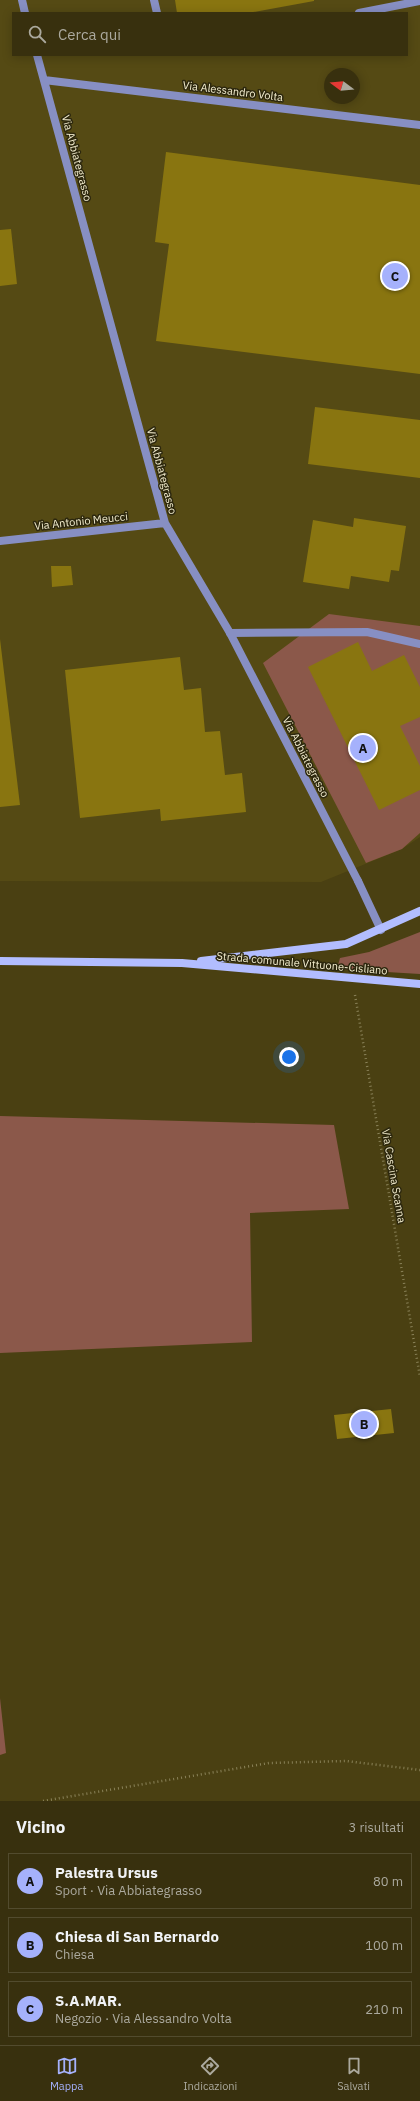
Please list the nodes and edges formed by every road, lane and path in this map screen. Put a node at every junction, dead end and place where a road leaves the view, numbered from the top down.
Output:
1 (22, 0) edge
2 (154, 0) edge
3 (420, 1) edge
4 (25, 12) edge
5 (157, 12) edge
6 (364, 12) edge
7 (37, 56) edge
8 (44, 80) junction
9 (420, 125) edge
10 (165, 524) junction
11 (0, 541) edge
12 (230, 633) junction
13 (420, 644) edge
14 (420, 910) edge
15 (381, 930) junction
16 (0, 961) edge
17 (182, 964) junction
18 (352, 978) junction
19 (420, 984) edge
20 (420, 1377) edge
21 (420, 1770) edge
22 (43, 1801) edge

1 - 4 street
2 - 5 street
3 - 6 street
7 - 8 street, Via Abbiategrasso
8 - 9 street, Via Alessandro Volta
8 - 10 street, Via Abbiategrasso
10 - 11 street, Via Antonio Meucci
10 - 12 street, Via Abbiategrasso
12 - 13 street
12 - 15 street, Via Abbiategrasso
14 - 15 main road, Strada comunale Vittuone-Cisliano
15 - 17 main road, Strada comunale Vittuone-Cisliano
16 - 17 main road, Strada comunale Vittuone-Cisliano
17 - 18 main road, Strada comunale Vittuone-Cisliano
18 - 19 main road, Strada comunale Vittuone-Cisliano
18 - 20 path, Via Cascina Scanna
21 - 22 path

